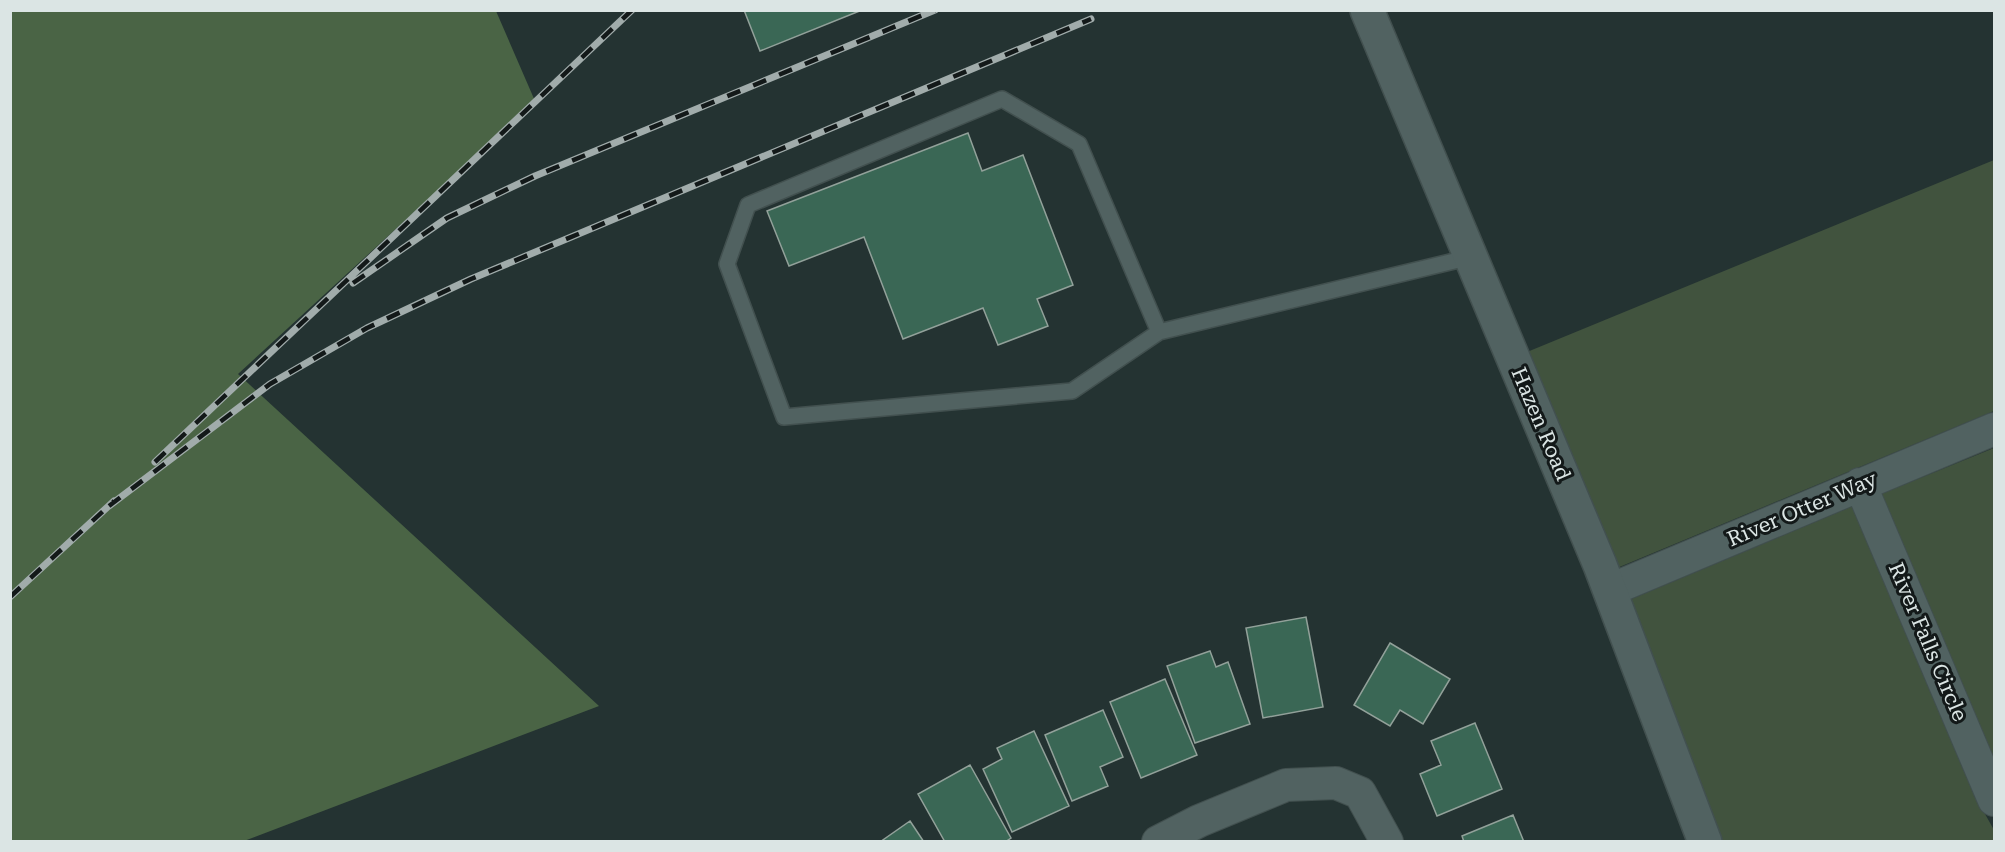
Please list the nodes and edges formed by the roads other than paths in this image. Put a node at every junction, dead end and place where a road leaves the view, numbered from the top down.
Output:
1 (1367, 10) edge
2 (1471, 257) junction
3 (1159, 333) junction
4 (1995, 429) edge
5 (1860, 484) junction
6 (1610, 590) junction
7 (1995, 800) edge
8 (1158, 842) edge
9 (1387, 842) edge
10 (1705, 842) edge

1 - 2 street, Hazen Road
2 - 3 lane
2 - 6 street, Hazen Road
3 - 3 lane
4 - 5 street, River Otter Way
5 - 6 street, River Otter Way
5 - 7 street, River Falls Circle
6 - 10 street, Hazen Road
8 - 9 street

